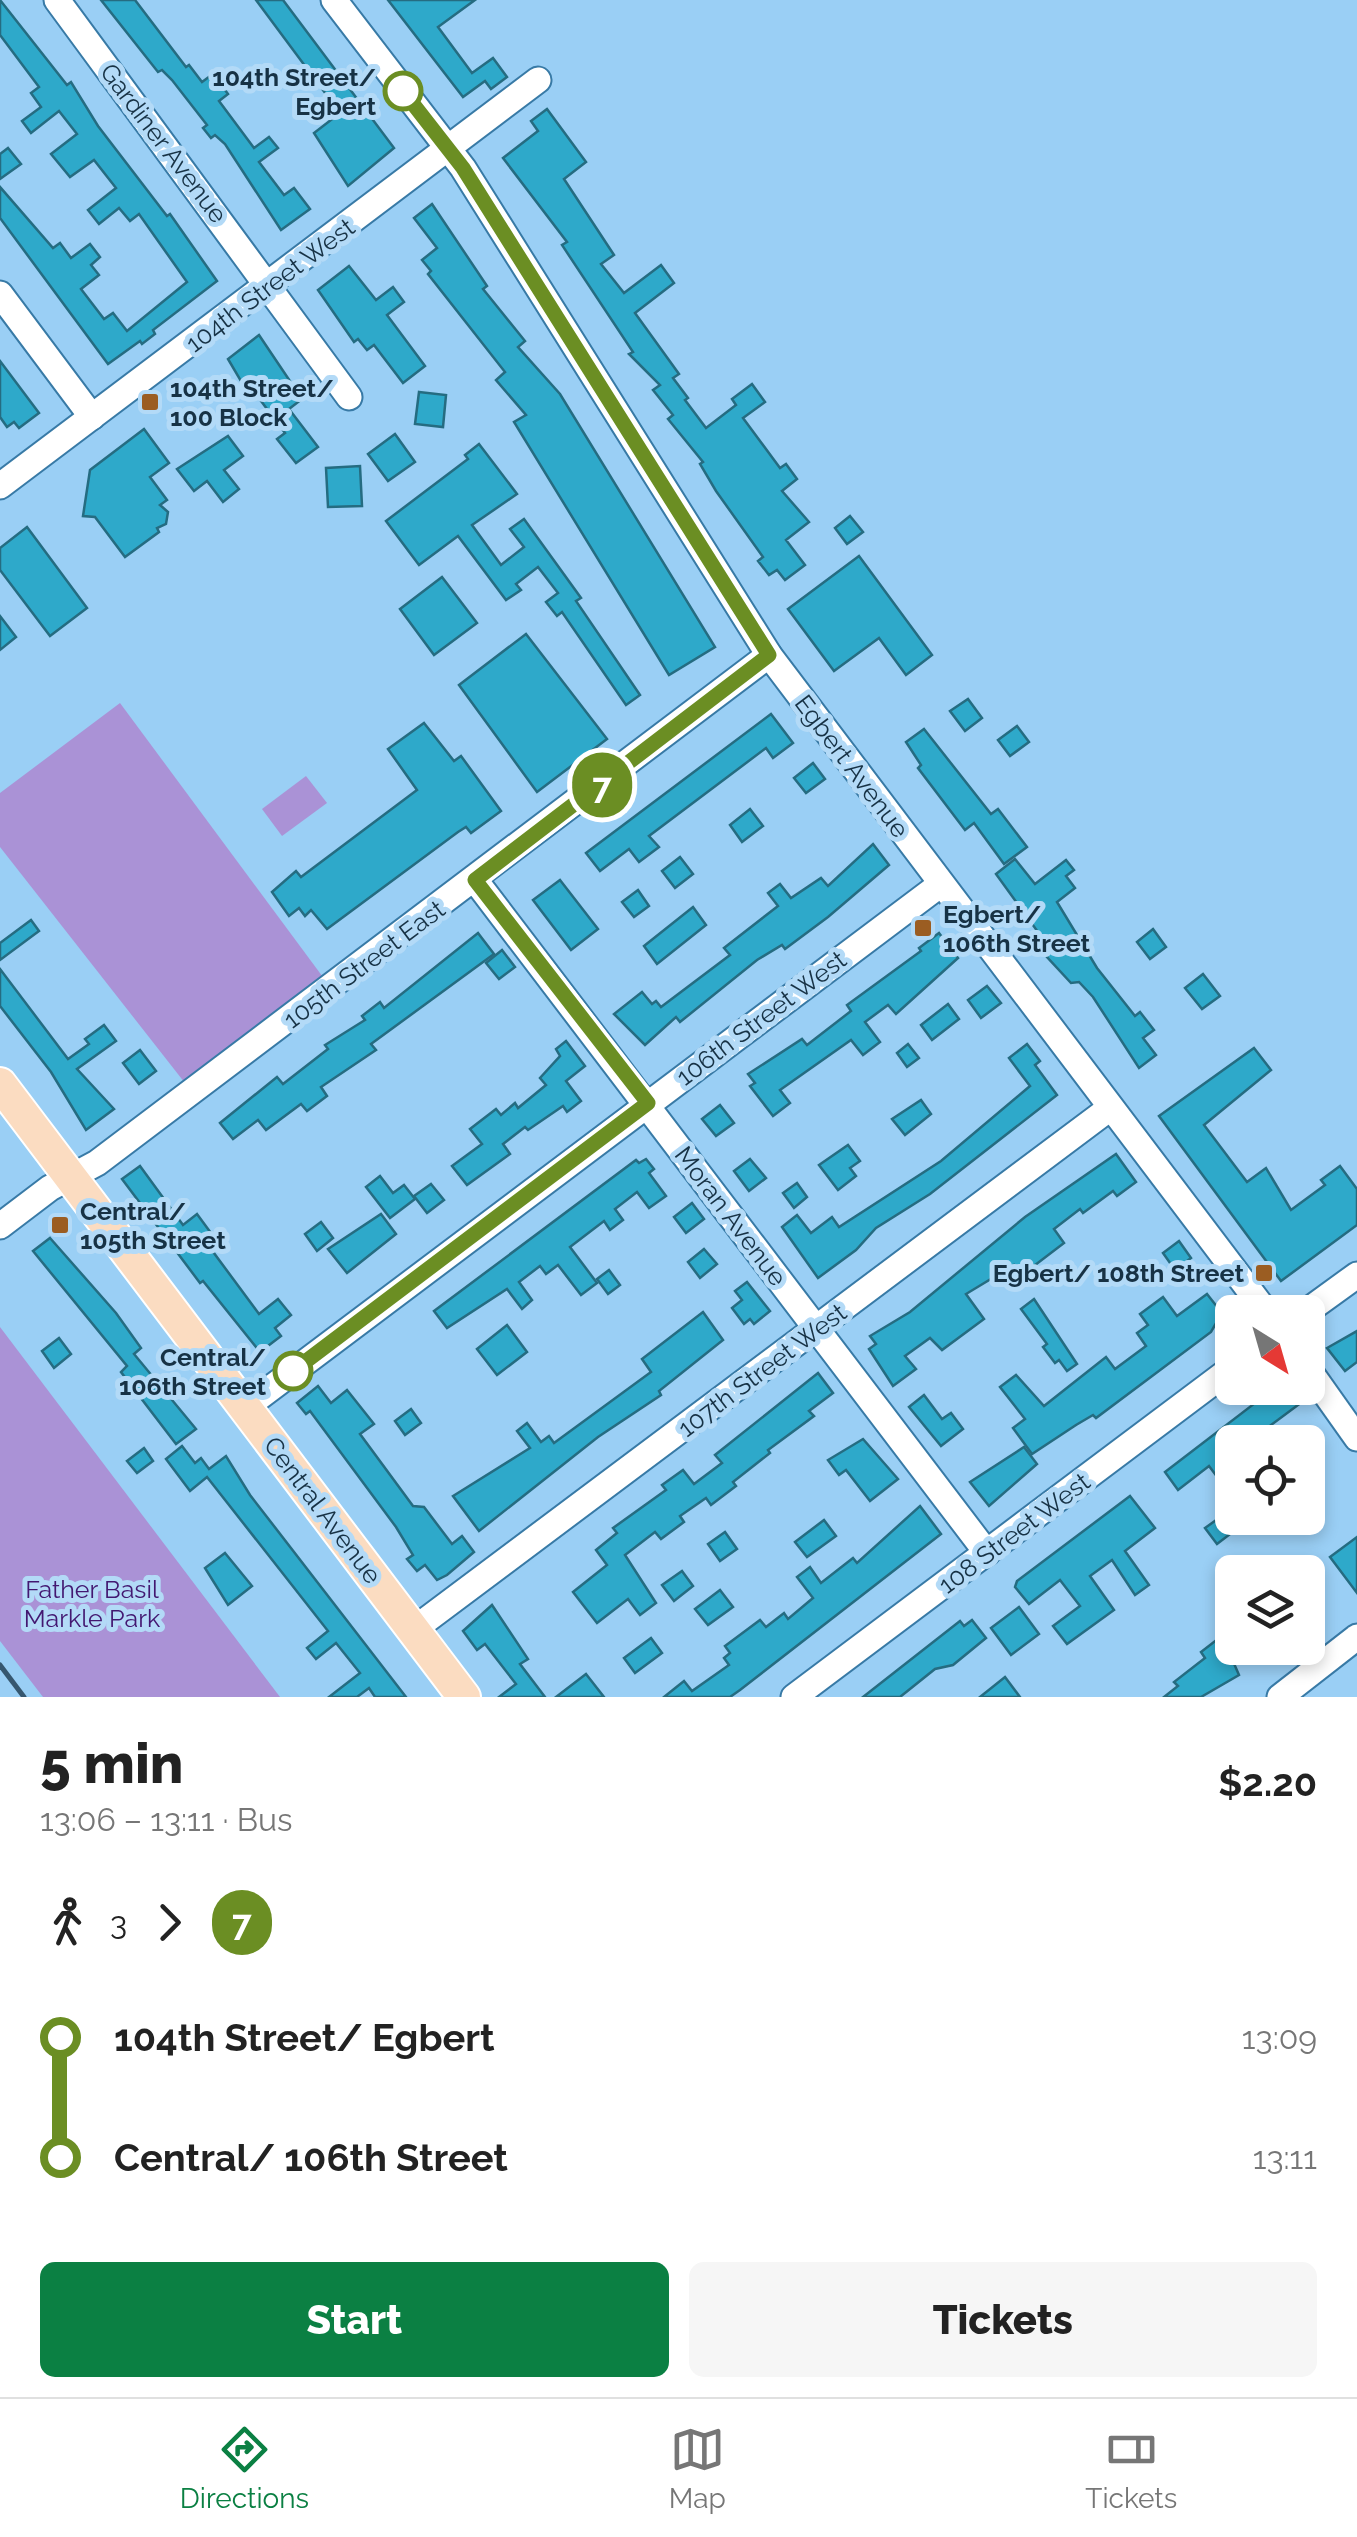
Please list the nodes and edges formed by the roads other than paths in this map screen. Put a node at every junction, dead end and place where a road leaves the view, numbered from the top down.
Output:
1 (56, 0) edge
2 (334, 0) edge
3 (538, 80) dead end
4 (449, 150) junction
5 (271, 286) junction
6 (0, 294) edge
7 (349, 397) dead end
8 (92, 417) junction
9 (0, 486) edge
10 (769, 655) junction
11 (475, 880) junction
12 (941, 884) junction
13 (0, 1084) edge
14 (648, 1103) junction
15 (1110, 1108) junction
16 (71, 1177) junction
17 (0, 1226) edge
18 (1357, 1275) edge
19 (1253, 1295) edge
20 (1325, 1298) edge
21 (816, 1329) junction
22 (1215, 1381) edge
23 (1325, 1393) edge
24 (246, 1406) junction
25 (1357, 1438) edge
26 (987, 1553) junction
27 (414, 1630) junction
28 (1357, 1638) edge
29 (464, 1697) edge
30 (794, 1697) edge
31 (1280, 1697) edge

1 - 5 street, Gardiner Avenue
2 - 4 street, Egbert Avenue
3 - 4 street, 104th Street West
4 - 5 street, 104th Street West
4 - 10 street, Egbert Avenue
5 - 7 street, Gardiner Avenue
5 - 8 street, 104th Street West
6 - 8 street
8 - 9 street, 104th Street West
10 - 11 street, 105th Street East
10 - 12 street, Egbert Avenue
11 - 14 street, Moran Avenue
11 - 16 street, 105th Street East
12 - 14 street, 106th Street West
12 - 15 street, Egbert Avenue
13 - 16 main road, Central Avenue
14 - 21 street, Moran Avenue
14 - 24 street, 106th Street West
15 - 19 street, Egbert Avenue
15 - 21 street, 107th Street West
16 - 17 street, 105th Street East
16 - 24 main road, Central Avenue
18 - 20 street
21 - 26 street, Moran Avenue
21 - 27 street, 107th Street West
22 - 26 street, 108 Street West
23 - 25 street
24 - 27 main road, Central Avenue
26 - 30 street, 108 Street West
27 - 29 main road, Central Avenue
28 - 31 street

